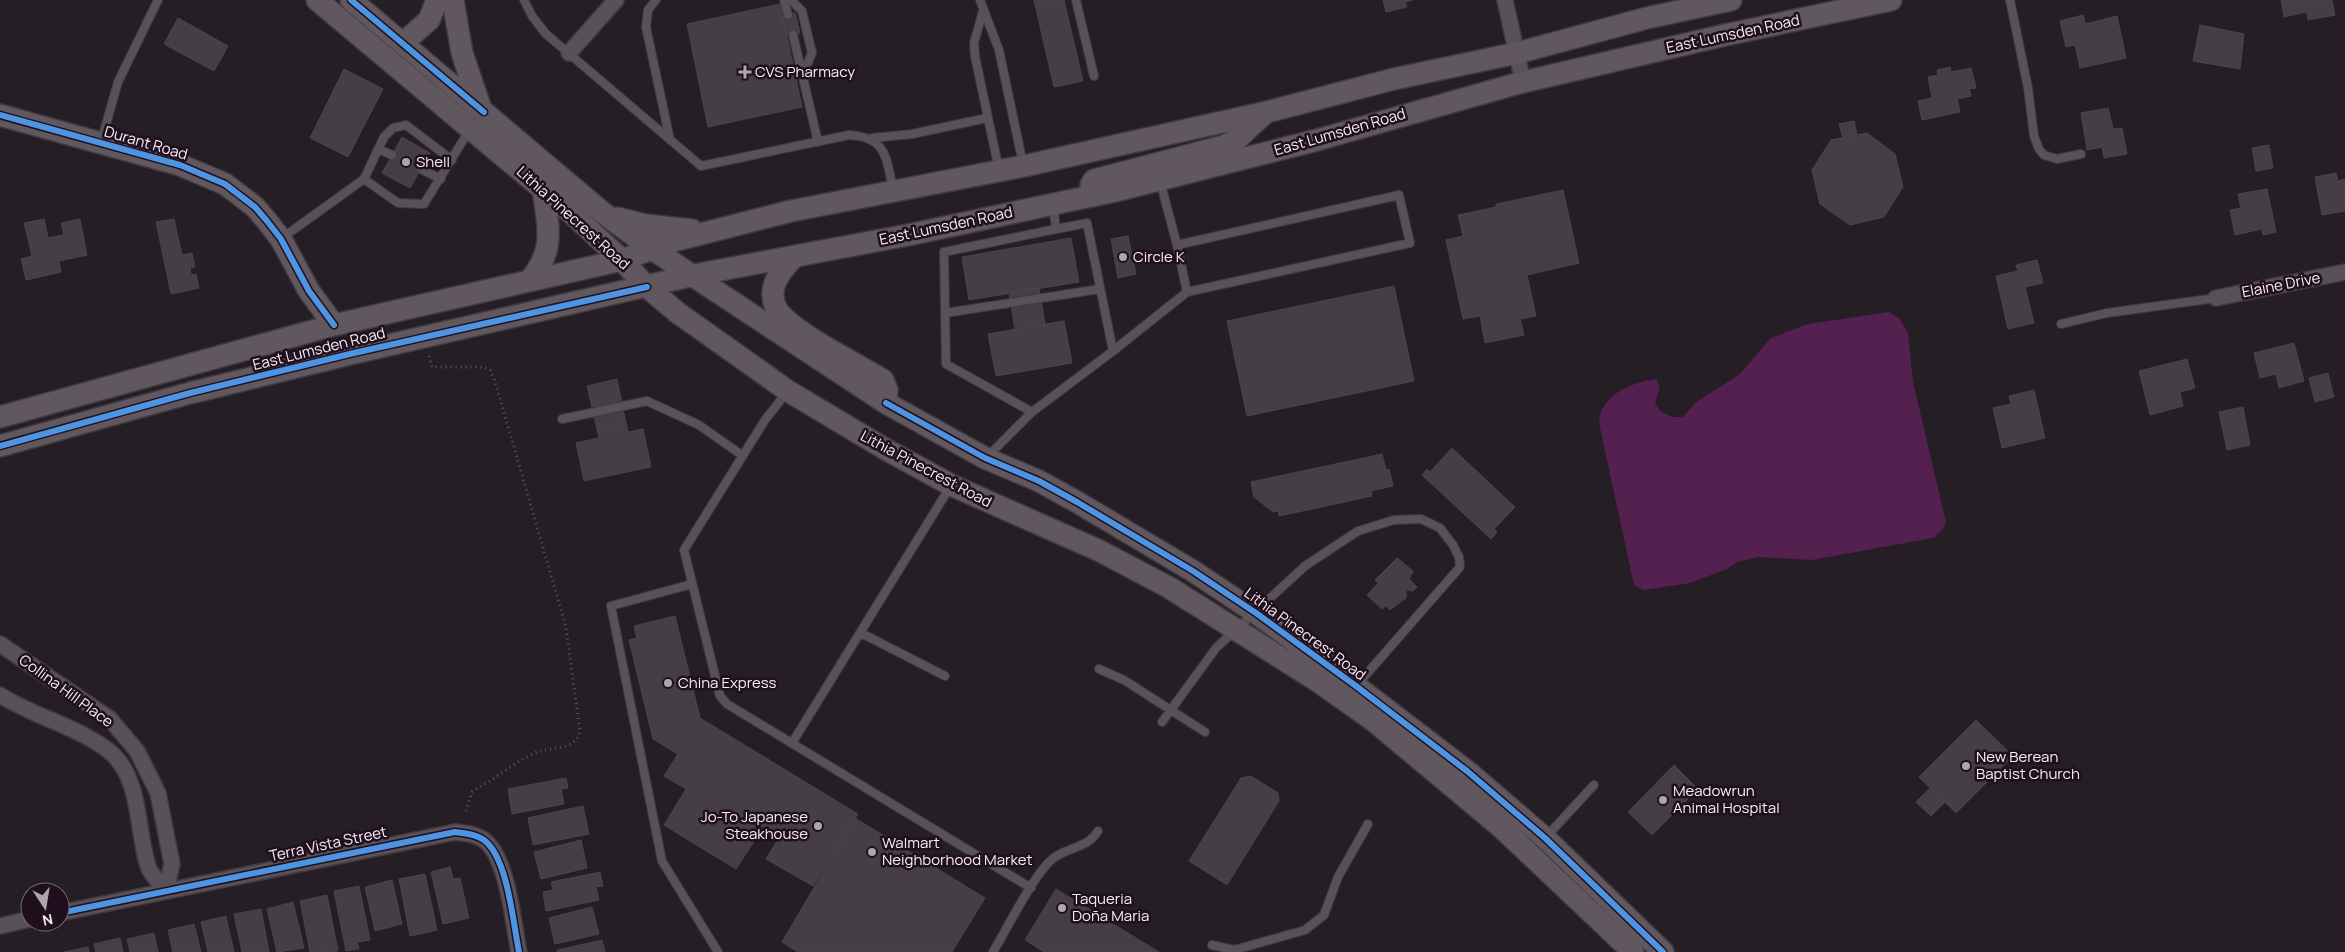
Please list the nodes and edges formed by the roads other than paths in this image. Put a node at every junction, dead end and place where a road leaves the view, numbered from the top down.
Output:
1 (158, 0) edge
2 (317, 0) edge
3 (351, 0) edge
4 (437, 0) edge
5 (453, 0) edge
6 (524, 0) edge
7 (616, 0) edge
8 (656, 0) edge
9 (784, 0) edge
10 (791, 0) edge
11 (980, 0) edge
12 (1076, 0) edge
13 (1505, 0) edge
14 (1732, 0) edge
15 (1890, 0) edge
16 (2010, 0) edge
17 (983, 11) junction
18 (788, 14) dead end
19 (793, 35) dead end
20 (403, 44) junction
21 (569, 53) junction
22 (1517, 53) junction
23 (802, 76) junction
24 (1094, 76) dead end
25 (1523, 82) junction
26 (1267, 112) junction
27 (0, 115) edge
28 (988, 118) junction
29 (477, 120) junction
30 (872, 138) junction
31 (670, 140) junction
32 (818, 142) junction
33 (100, 144) junction
34 (378, 149) junction
35 (2081, 154) dead end
36 (392, 155) dead end
37 (452, 160) junction
38 (1024, 166) junction
39 (421, 169) dead end
40 (999, 171) junction
41 (364, 179) junction
42 (441, 179) junction
43 (1160, 179) junction
44 (543, 189) junction
45 (894, 191) junction
46 (1093, 196) junction
47 (1053, 205) junction
48 (602, 212) junction
49 (1056, 229) junction
50 (708, 232) junction
51 (281, 240) junction
52 (1177, 245) junction
53 (652, 249) junction
54 (795, 256) junction
55 (622, 260) junction
56 (2345, 272) edge
57 (694, 275) junction
58 (530, 280) junction
59 (647, 287) junction
60 (1100, 290) junction
61 (1187, 292) junction
62 (2216, 298) joint
63 (945, 313) junction
64 (2061, 324) dead end
65 (334, 325) junction
66 (1113, 351) junction
67 (788, 391) junction
68 (886, 403) junction
69 (1032, 412) junction
70 (0, 417) edge
71 (562, 419) dead end
72 (0, 446) edge
73 (743, 456) junction
74 (986, 458) junction
75 (952, 485) junction
76 (692, 584) junction
77 (1256, 613) junction
78 (1237, 629) junction
79 (861, 633) junction
80 (0, 644) edge
81 (1099, 669) dead end
82 (945, 676) dead end
83 (1356, 686) junction
84 (0, 695) edge
85 (1170, 710) junction
86 (1162, 722) dead end
87 (1205, 732) dead end
88 (792, 743) junction
89 (1594, 785) dead end
90 (1368, 824) dead end
91 (1502, 828) junction
92 (1098, 831) dead end
93 (1545, 838) junction
94 (1032, 888) junction
95 (166, 890) junction
96 (70, 911) edge
97 (20, 921) edge
98 (0, 926) edge
99 (1212, 945) dead end
100 (519, 952) edge
101 (718, 952) edge
102 (993, 952) edge
103 (1633, 952) edge
104 (1663, 952) edge

1 - 33 lane
2 - 29 main road, Lithia Pinecrest Road
3 - 20 main road, Lithia Pinecrest Road
4 - 20 main road
5 - 29 main road
6 - 21 lane
7 - 21 street
8 - 31 lane
9 - 18 lane
10 - 23 lane
11 - 17 lane
12 - 24 lane
13 - 22 street
14 - 22 main road, East Lumsden Road
15 - 25 main road, East Lumsden Road
16 - 35 lane
17 - 28 lane
17 - 38 lane
19 - 23 lane
20 - 29 main road, Lithia Pinecrest Road
21 - 31 lane
22 - 25 street
22 - 26 main road, East Lumsden Road
23 - 32 lane
25 - 43 main road, East Lumsden Road
26 - 38 main road, East Lumsden Road
26 - 46 main road
27 - 33 main road, Durant Road
28 - 30 lane
28 - 40 lane
29 - 37 lane
29 - 44 main road, Lithia Pinecrest Road
29 - 48 main road, Lithia Pinecrest Road
30 - 32 lane
30 - 45 lane
31 - 32 lane
33 - 51 main road, Durant Road
34 - 36 lane
34 - 37 lane
34 - 41 lane
37 - 42 lane
38 - 40 main road, East Lumsden Road
39 - 42 lane
40 - 45 main road, East Lumsden Road
41 - 42 lane
41 - 51 lane
43 - 46 main road, East Lumsden Road
43 - 52 lane
44 - 55 main road, Lithia Pinecrest Road
44 - 58 main road
45 - 50 main road, East Lumsden Road
46 - 47 main road, East Lumsden Road
47 - 49 lane
47 - 54 main road, East Lumsden Road
48 - 50 main road
48 - 53 main road, Lithia Pinecrest Road
49 - 60 lane
49 - 63 lane
50 - 53 main road, East Lumsden Road
51 - 65 main road, Durant Road
52 - 61 lane
52 - 61 lane
53 - 55 main road, East Lumsden Road
53 - 57 main road, Lithia Pinecrest Road
54 - 57 main road, East Lumsden Road
54 - 68 main road
55 - 58 main road, East Lumsden Road
55 - 59 main road, Lithia Pinecrest Road
56 - 62 street, Elaine Drive
57 - 59 main road, East Lumsden Road
57 - 68 main road, Lithia Pinecrest Road
58 - 65 main road, East Lumsden Road
59 - 67 main road, Lithia Pinecrest Road
59 - 72 main road, East Lumsden Road
60 - 63 lane
60 - 66 lane
61 - 66 lane
62 - 64 lane
63 - 69 lane
65 - 70 main road, East Lumsden Road
66 - 69 lane
67 - 73 lane
67 - 75 main road, Lithia Pinecrest Road
68 - 74 main road, Lithia Pinecrest Road
69 - 74 lane
71 - 73 lane
73 - 76 lane
74 - 77 main road, Lithia Pinecrest Road
75 - 78 main road, Lithia Pinecrest Road
75 - 79 lane
76 - 88 lane
76 - 101 lane
77 - 78 lane
77 - 83 main road, Lithia Pinecrest Road
77 - 83 lane
78 - 85 lane
78 - 91 main road, Lithia Pinecrest Road
79 - 82 lane
79 - 88 lane
80 - 95 street, Collina Hill Place
81 - 85 lane
83 - 93 main road, Lithia Pinecrest Road
84 - 95 street, Collina Hill Place
85 - 86 lane
85 - 87 lane
88 - 94 lane
89 - 93 lane
90 - 99 lane
91 - 93 main road
91 - 103 main road, Lithia Pinecrest Road
92 - 94 lane
93 - 104 main road, Lithia Pinecrest Road
94 - 102 lane
95 - 96 street, Terra Vista Street
95 - 100 street, Terra Vista Street
97 - 98 street

